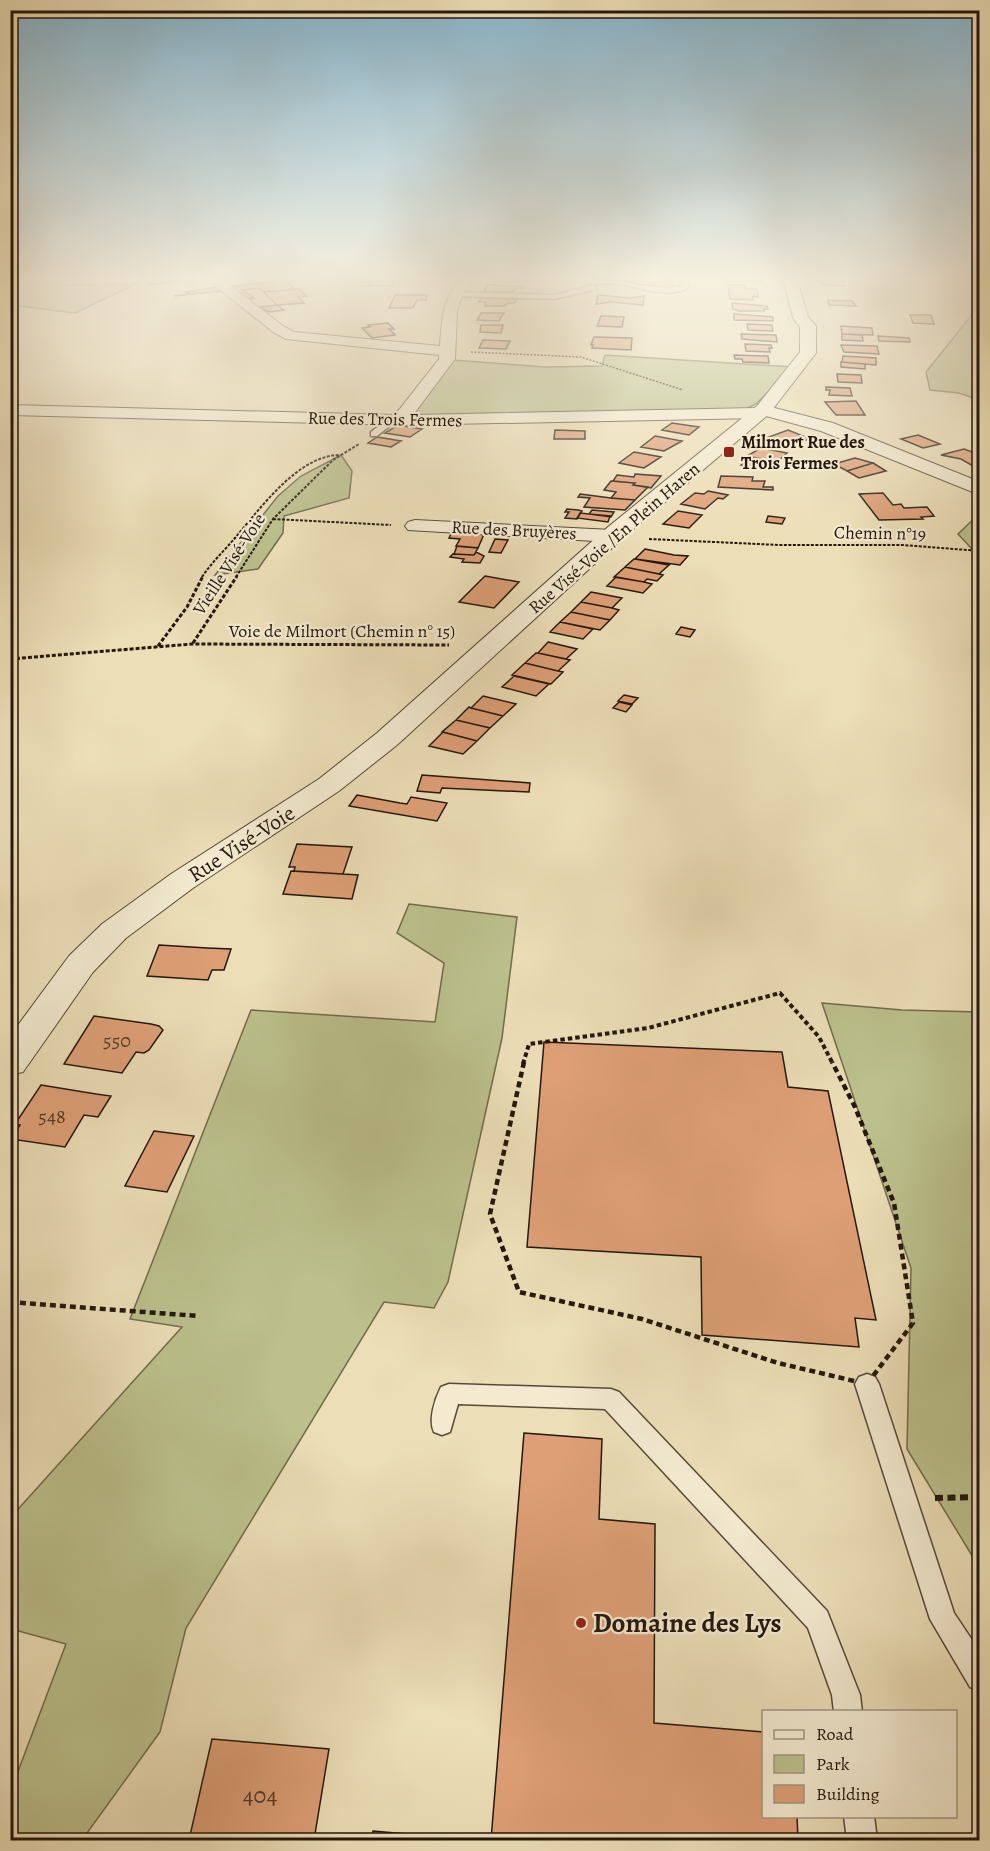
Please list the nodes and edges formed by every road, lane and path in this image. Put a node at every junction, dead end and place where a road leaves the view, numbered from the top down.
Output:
1 (444, 362) edge
2 (598, 362) edge
3 (801, 362) edge
4 (692, 393) dead end
5 (10, 411) edge
6 (761, 412) junction
7 (396, 420) junction
8 (374, 434) joint
9 (341, 455) junction
10 (980, 489) edge
11 (273, 519) junction
12 (415, 526) joint
13 (614, 534) junction
14 (980, 551) edge
15 (494, 643) junction
16 (192, 644) junction
17 (158, 646) junction
18 (10, 659) edge
19 (10, 1063) edge
20 (10, 1302) edge
21 (198, 1316) dead end
22 (867, 1384) junction
23 (442, 1425) dead end
24 (980, 1497) edge
25 (904, 1499) junction
26 (980, 1677) edge
27 (848, 1710) edge
28 (859, 1818) edge
29 (861, 1840) edge

1 - 7 street
2 - 4 path
3 - 6 street, Rue Visé-Voie /En Plein Haren
5 - 7 street, Rue des Trois Fermes
6 - 7 street, Rue des Trois Fermes
6 - 10 street, Rue des Trois Fermes
6 - 13 street, Rue Visé-Voie /En Plein Haren
7 - 8 lane
8 - 9 path, Vieille Visé-Voie
9 - 11 path, Vieille Visé-Voie
9 - 17 path
11 - 12 path
11 - 16 path, Vieille Visé-Voie
12 - 13 street, Rue des Bruyères
13 - 14 path, Chemin n°19
13 - 15 street, Rue Visé-Voie /En Plein Haren
15 - 16 path, Voie de Milmort (Chemin n° 15)
15 - 19 street, Rue Visé-Voie
16 - 17 path, Voie de Milmort (Chemin n° 15)
17 - 18 path, Voie de Milmort (Chemin n° 15)
20 - 21 path
22 - 22 path
22 - 25 lane
23 - 27 lane
24 - 25 path
25 - 26 lane
28 - 29 lane

